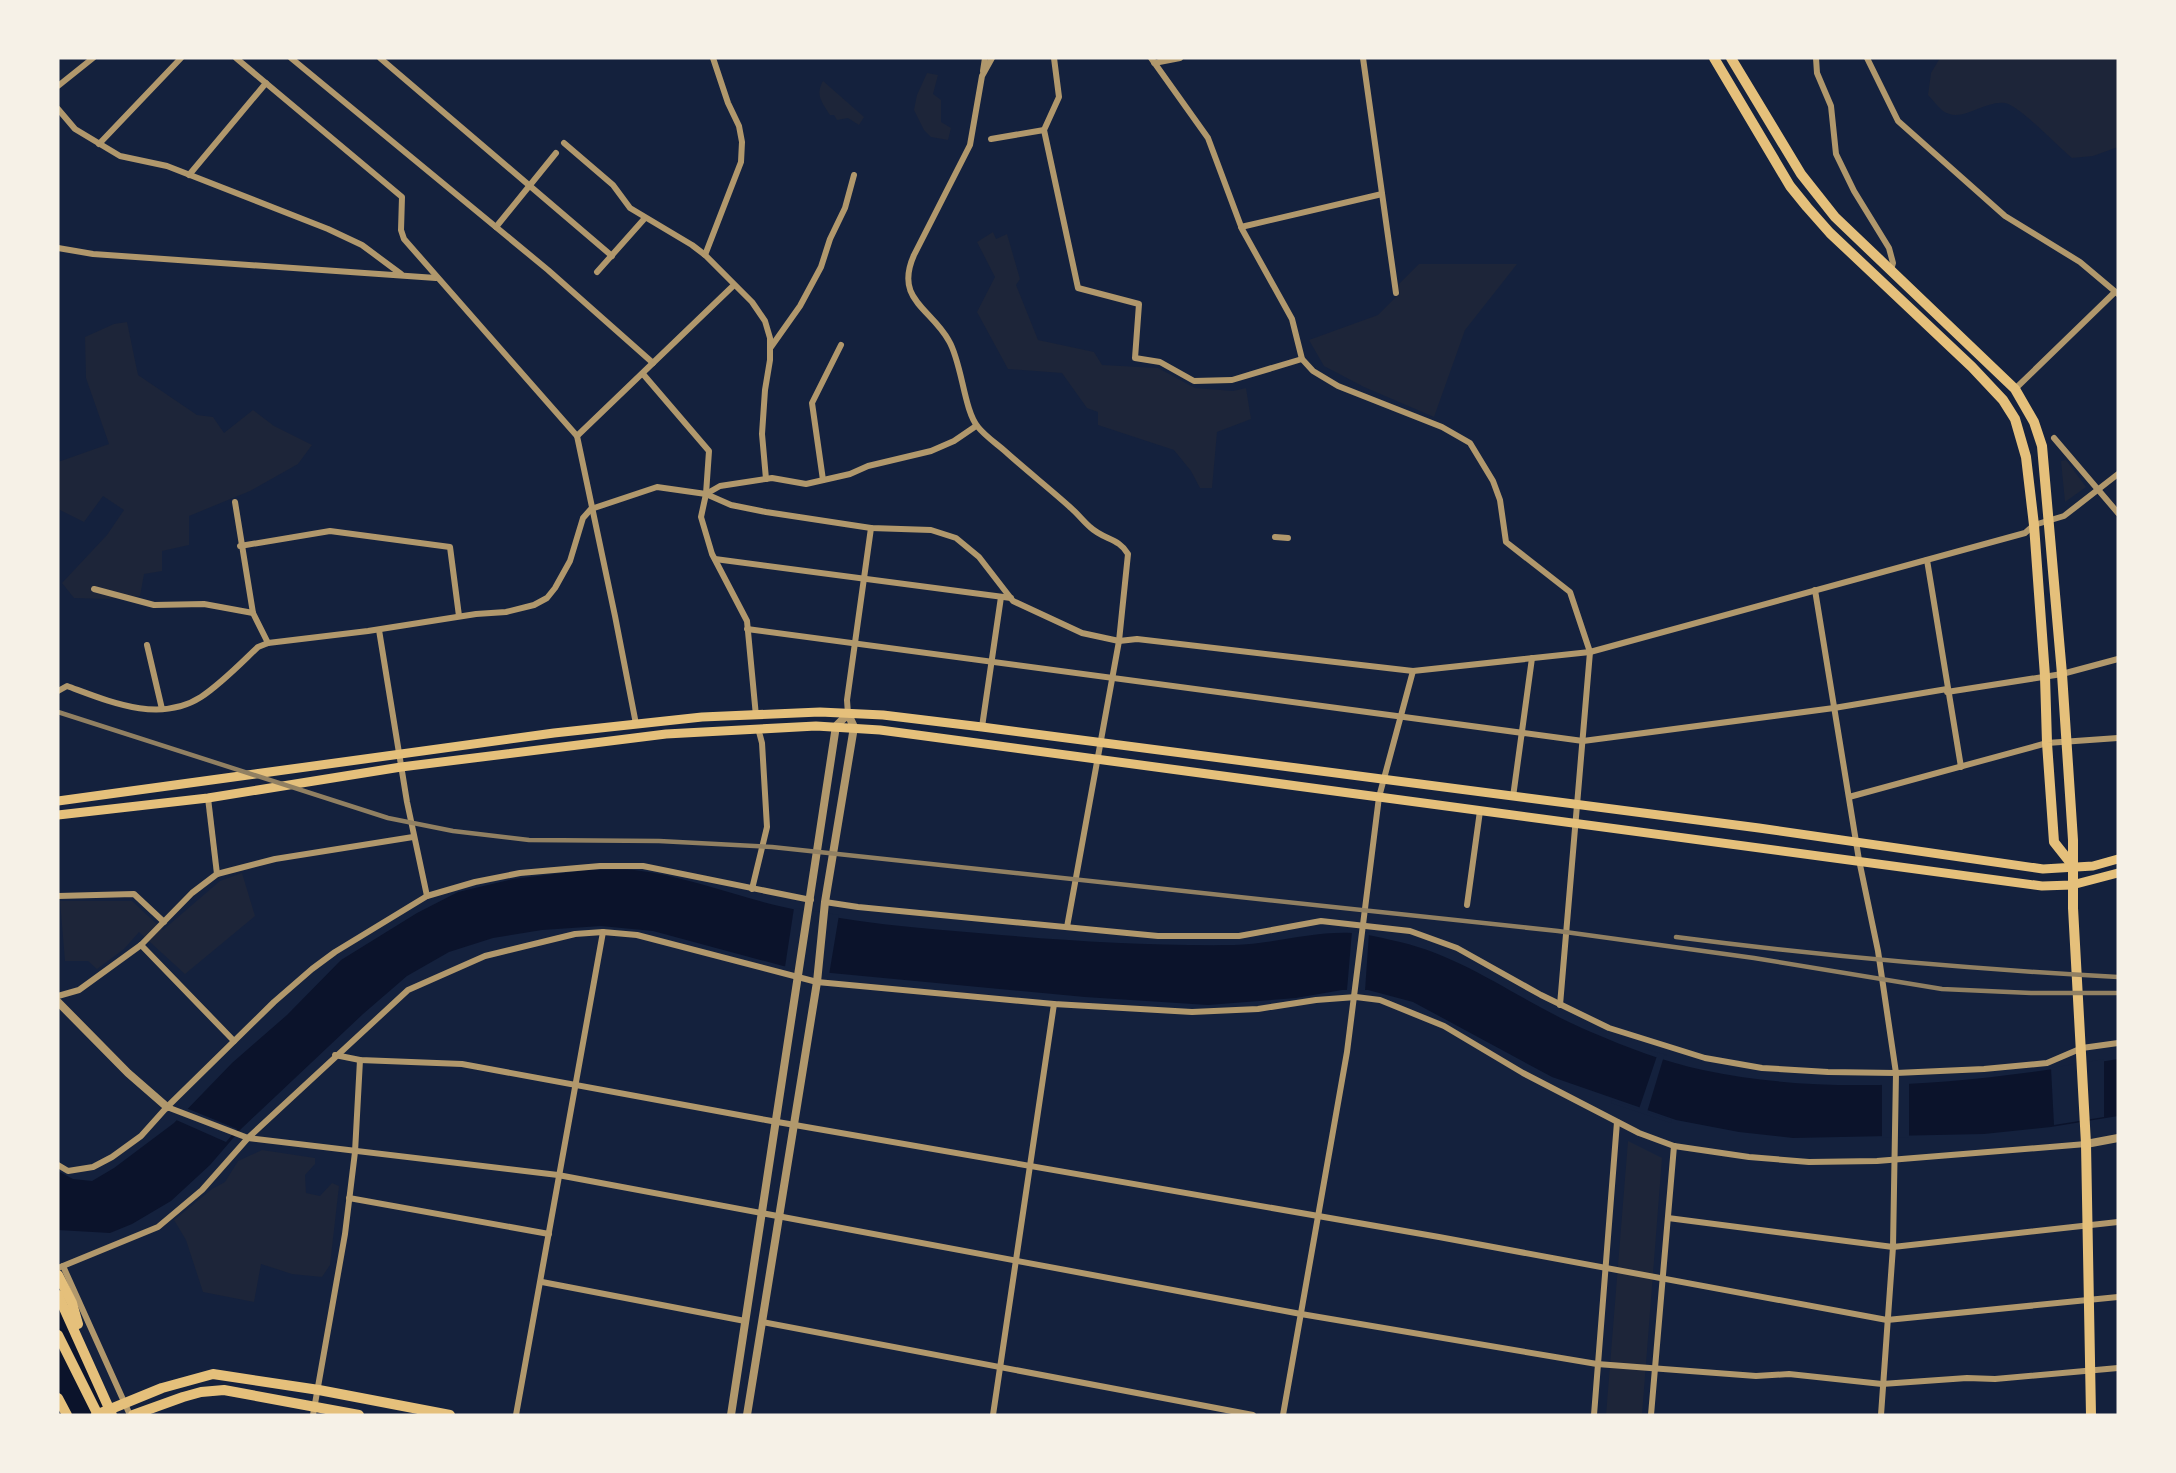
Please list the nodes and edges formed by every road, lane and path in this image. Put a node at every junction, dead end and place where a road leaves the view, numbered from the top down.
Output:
1 (93, 58) edge
2 (181, 58) edge
3 (236, 58) edge
4 (292, 58) edge
5 (380, 58) edge
6 (713, 58) edge
7 (985, 58) edge
8 (992, 58) edge
9 (1054, 58) edge
10 (1180, 58) edge
11 (1363, 58) edge
12 (1714, 58) edge
13 (1731, 58) edge
14 (1816, 58) edge
15 (1867, 58) edge
16 (1152, 60) edge
17 (982, 76) junction
18 (266, 83) junction
19 (58, 86) edge
20 (58, 108) edge
21 (1044, 130) junction
22 (991, 139) dead end
23 (99, 144) junction
24 (564, 144) dead end
25 (556, 153) dead end
26 (189, 176) junction
27 (854, 176) dead end
28 (530, 186) junction
29 (1382, 194) junction
30 (645, 218) junction
31 (496, 227) junction
32 (1241, 227) junction
33 (58, 248) edge
34 (612, 256) junction
35 (705, 256) junction
36 (1891, 270) junction
37 (597, 272) dead end
38 (401, 274) junction
39 (436, 278) junction
40 (734, 285) junction
41 (1396, 293) dead end
42 (2117, 293) edge
43 (841, 345) dead end
44 (770, 349) junction
45 (1302, 359) junction
46 (653, 363) junction
47 (643, 374) junction
48 (2015, 389) junction
49 (976, 426) junction
50 (576, 436) junction
51 (2054, 438) dead end
52 (2118, 474) edge
53 (766, 480) junction
54 (823, 480) junction
55 (2099, 491) junction
56 (706, 494) junction
57 (235, 502) dead end
58 (591, 509) junction
59 (2118, 513) edge
60 (2049, 521) junction
61 (2034, 525) junction
62 (871, 528) junction
63 (1275, 537) dead end
64 (1289, 538) dead end
65 (240, 546) junction
66 (715, 559) junction
67 (1927, 559) junction
68 (864, 579) junction
69 (93, 589) dead end
70 (1815, 590) junction
71 (1001, 597) junction
72 (1011, 598) junction
73 (253, 613) junction
74 (459, 616) junction
75 (747, 629) junction
76 (379, 630) junction
77 (1119, 641) junction
78 (855, 642) junction
79 (268, 643) junction
80 (147, 645) dead end
81 (1590, 652) junction
82 (1532, 658) junction
83 (2118, 659) edge
84 (991, 662) junction
85 (1413, 671) junction
86 (2062, 674) junction
87 (2045, 676) junction
88 (1112, 678) junction
89 (58, 691) edge
90 (1947, 691) junction
91 (1834, 708) junction
92 (162, 709) junction
93 (848, 714) junction
94 (756, 716) junction
95 (1401, 717) junction
96 (636, 724) junction
97 (836, 726) junction
98 (854, 727) junction
99 (982, 727) junction
100 (758, 728) junction
101 (1521, 733) junction
102 (638, 737) junction
103 (2118, 738) edge
104 (1583, 741) junction
105 (2066, 742) junction
106 (2047, 743) junction
107 (1100, 744) junction
108 (401, 755) junction
109 (1098, 759) junction
110 (401, 767) junction
111 (1961, 767) junction
112 (1385, 779) junction
113 (1379, 797) junction
114 (1513, 797) junction
115 (1849, 797) junction
116 (208, 798) junction
117 (58, 802) edge
118 (1577, 807) junction
119 (1480, 811) junction
120 (58, 815) edge
121 (1574, 823) junction
122 (413, 836) junction
123 (1857, 842) junction
124 (2118, 859) edge
125 (1859, 860) junction
126 (2073, 867) junction
127 (2118, 873) edge
128 (217, 874) junction
129 (2072, 886) junction
130 (752, 889) junction
131 (58, 896) edge
132 (427, 896) junction
133 (811, 900) junction
134 (825, 902) junction
135 (1467, 905) dead end
136 (163, 922) junction
137 (1067, 927) junction
138 (1361, 928) junction
139 (603, 932) junction
140 (141, 945) junction
141 (797, 978) junction
142 (817, 982) junction
143 (1356, 994) junction
144 (58, 996) edge
145 (58, 1002) edge
146 (1054, 1004) junction
147 (1560, 1005) junction
148 (234, 1041) junction
149 (2118, 1043) edge
150 (2082, 1048) junction
151 (335, 1055) junction
152 (360, 1060) junction
153 (1896, 1076) junction
154 (576, 1086) junction
155 (167, 1107) junction
156 (775, 1122) junction
157 (1617, 1122) junction
158 (794, 1124) junction
159 (248, 1138) junction
160 (2118, 1138) edge
161 (2086, 1144) junction
162 (1674, 1146) junction
163 (355, 1152) junction
164 (1895, 1159) junction
165 (58, 1165) edge
166 (1028, 1165) junction
167 (558, 1175) junction
168 (349, 1198) junction
169 (762, 1212) junction
170 (1319, 1216) junction
171 (779, 1217) junction
172 (1668, 1218) junction
173 (2118, 1222) edge
174 (2088, 1224) junction
175 (549, 1234) junction
176 (1893, 1247) junction
177 (1015, 1260) junction
178 (1606, 1268) junction
179 (60, 1270) edge
180 (1662, 1279) junction
181 (542, 1282) junction
182 (58, 1295) edge
183 (2118, 1297) edge
184 (2089, 1299) junction
185 (1301, 1314) junction
186 (1887, 1320) junction
187 (746, 1321) junction
188 (762, 1322) junction
189 (58, 1335) edge
190 (89, 1362) junction
191 (1597, 1364) junction
192 (1000, 1367) junction
193 (1656, 1368) junction
194 (2118, 1368) edge
195 (2090, 1371) junction
196 (1882, 1384) junction
197 (319, 1390) junction
198 (58, 1398) edge
199 (124, 1402) junction
200 (314, 1411) edge
201 (66, 1415) edge
202 (97, 1415) edge
203 (112, 1415) edge
204 (132, 1415) edge
205 (359, 1415) edge
206 (450, 1415) edge
207 (516, 1415) edge
208 (731, 1415) edge
209 (747, 1415) edge
210 (993, 1415) edge
211 (1253, 1415) edge
212 (1283, 1415) edge
213 (1594, 1415) edge
214 (1651, 1415) edge
215 (1881, 1415) edge
216 (2091, 1415) edge

1 - 19 street
2 - 23 street
3 - 18 street
4 - 31 street
5 - 28 street
6 - 35 street
7 - 17 street
8 - 17 street
9 - 21 street
10 - 16 street
11 - 29 street
12 - 61 main road
13 - 36 main road
14 - 36 street
15 - 42 street
16 - 32 street
17 - 49 street
18 - 26 street
18 - 39 street
20 - 23 street
21 - 22 street
21 - 45 street
23 - 26 street
24 - 30 street
25 - 28 street
26 - 38 street
27 - 44 street
28 - 31 street
28 - 34 street
29 - 32 street
29 - 41 street
30 - 34 street
30 - 35 street
31 - 46 street
32 - 45 street
33 - 38 street
34 - 37 street
35 - 40 street
36 - 48 main road
38 - 39 street
39 - 50 street
40 - 44 street
40 - 46 street
42 - 48 street
43 - 54 street
44 - 53 street
45 - 81 street
46 - 47 street
47 - 50 street
47 - 56 street
48 - 60 main road
49 - 54 street
49 - 77 street
50 - 58 street
51 - 55 street
52 - 55 street
53 - 54 street
53 - 56 street
55 - 59 street
55 - 60 street
56 - 58 street
56 - 62 street
56 - 66 street
57 - 65 street
58 - 74 street
58 - 96 street
60 - 61 street
60 - 86 main road
61 - 67 street
61 - 87 main road
62 - 68 street
62 - 72 street
63 - 64 street
65 - 73 street
65 - 74 street
66 - 68 street
66 - 75 street
67 - 70 street
67 - 90 street
68 - 71 street
68 - 78 street
69 - 73 street
70 - 81 street
70 - 91 street
71 - 72 street
71 - 84 street
72 - 77 street
73 - 79 street
74 - 76 street
75 - 78 street
75 - 94 street
76 - 79 street
76 - 108 street
77 - 85 street
77 - 88 street
78 - 84 street
78 - 93 street
79 - 92 street
80 - 92 street
81 - 82 street
81 - 104 street
82 - 85 street
82 - 101 street
83 - 86 street
84 - 88 street
84 - 99 street
85 - 95 street
86 - 87 street
86 - 105 main road
87 - 90 street
87 - 106 main road
88 - 95 street
88 - 107 street
89 - 92 street
90 - 91 street
90 - 111 street
91 - 104 street
91 - 115 street
93 - 94 main road
93 - 97 street
93 - 98 street
93 - 99 main road
94 - 96 main road
95 - 101 street
95 - 112 street
96 - 102 street
96 - 108 main road
97 - 98 main road
97 - 100 main road
97 - 133 street
98 - 109 main road
98 - 134 street
99 - 107 main road
100 - 102 main road
100 - 130 street
101 - 104 street
101 - 114 street
102 - 110 main road
103 - 105 street
104 - 118 street
105 - 106 street
105 - 126 main road
106 - 111 street
106 - 126 main road
107 - 109 street
107 - 112 main road
108 - 110 street
108 - 117 main road
109 - 113 main road
109 - 137 street
110 - 116 main road
110 - 122 street
111 - 115 street
112 - 113 street
112 - 114 main road
113 - 119 main road
113 - 138 street
114 - 118 main road
115 - 123 street
116 - 120 main road
116 - 128 street
118 - 121 street
118 - 123 main road
119 - 121 main road
119 - 135 street
121 - 125 main road
121 - 147 street
122 - 128 street
122 - 132 street
123 - 125 street
123 - 126 main road
124 - 126 main road
125 - 129 main road
125 - 153 street
126 - 129 main road
127 - 129 main road
128 - 136 street
129 - 150 main road
130 - 132 street
130 - 133 street
131 - 136 street
132 - 148 street
133 - 141 street
134 - 137 street
134 - 142 street
136 - 140 street
137 - 138 street
138 - 143 street
138 - 147 street
139 - 141 street
139 - 151 street
139 - 154 street
140 - 144 street
140 - 148 street
141 - 142 street
141 - 156 street
142 - 146 street
142 - 158 street
143 - 146 street
143 - 157 street
143 - 170 street
145 - 155 street
146 - 166 street
147 - 153 street
148 - 155 street
149 - 150 street
150 - 153 street
150 - 161 main road
151 - 152 street
151 - 159 street
152 - 154 street
152 - 163 street
153 - 164 street
154 - 156 street
154 - 167 street
155 - 159 street
155 - 165 street
156 - 158 street
156 - 169 street
157 - 162 street
157 - 178 street
158 - 166 street
158 - 171 street
159 - 163 street
159 - 179 street
160 - 161 street
161 - 164 street
161 - 174 main road
162 - 164 street
162 - 172 street
163 - 167 street
163 - 168 street
164 - 176 street
166 - 170 street
166 - 177 street
167 - 169 street
167 - 175 street
168 - 175 street
168 - 197 street
169 - 171 street
169 - 187 street
170 - 178 street
170 - 185 street
171 - 177 street
171 - 188 street
172 - 176 street
172 - 180 street
173 - 174 street
174 - 176 street
174 - 184 main road
175 - 181 street
176 - 186 street
177 - 185 street
177 - 192 street
178 - 180 street
178 - 191 street
179 - 190 highway
179 - 199 street
180 - 186 street
180 - 193 street
181 - 187 street
181 - 207 street
182 - 190 highway
183 - 184 street
184 - 186 street
184 - 195 main road
185 - 191 street
185 - 212 street
186 - 196 street
187 - 208 street
188 - 192 street
188 - 209 street
189 - 202 highway
190 - 203 highway
191 - 193 street
191 - 213 street
192 - 210 street
192 - 211 street
193 - 196 street
193 - 214 street
194 - 195 street
195 - 196 street
195 - 216 main road
196 - 215 street
197 - 199 main road
197 - 200 street
197 - 206 main road
198 - 201 highway
199 - 202 main road
199 - 204 street
200 - 204 main road
200 - 205 main road

